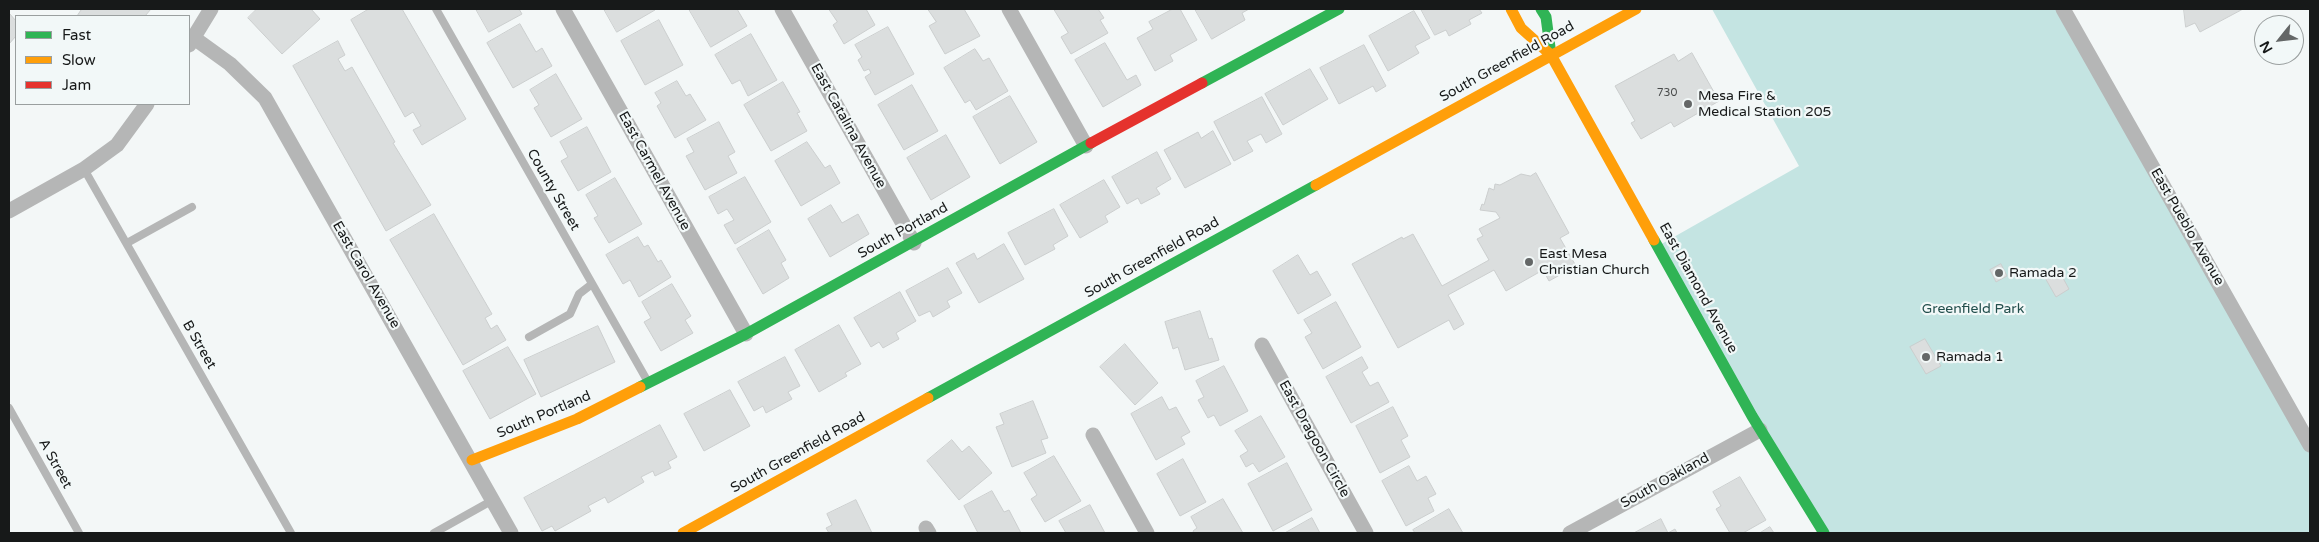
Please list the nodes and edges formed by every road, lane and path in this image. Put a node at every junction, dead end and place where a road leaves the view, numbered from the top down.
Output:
1 (211, 9) edge
2 (436, 9) edge
3 (563, 9) edge
4 (782, 9) edge
5 (1009, 9) edge
6 (1339, 9) edge
7 (1511, 9) edge
8 (1541, 9) edge
9 (1636, 9) edge
10 (2063, 9) edge
11 (191, 42) edge
12 (1551, 55) junction
13 (146, 105) edge
14 (1086, 146) junction
15 (84, 169) junction
16 (192, 207) dead end
17 (9, 212) edge
18 (127, 243) junction
19 (914, 243) junction
20 (592, 284) junction
21 (746, 334) junction
22 (529, 338) dead end
23 (1262, 346) dead end
24 (649, 384) junction
25 (9, 408) edge
26 (1760, 430) junction
27 (1093, 435) dead end
28 (2310, 445) edge
29 (472, 460) junction
30 (493, 500) junction
31 (1588, 529) edge
32 (79, 533) edge
33 (291, 533) edge
34 (434, 533) edge
35 (511, 533) edge
36 (683, 533) edge
37 (1147, 533) edge
38 (1366, 533) edge
39 (1570, 533) edge
40 (1824, 533) edge

1 - 11 street
2 - 20 lane, County Street
3 - 21 street, East Carmel Avenue
4 - 19 street, East Catalina Avenue
5 - 14 street
6 - 14 street, South Portland
7 - 12 street, East Diamond Avenue
8 - 12 street, East Diamond Avenue
9 - 12 street, South Greenfield Road
10 - 28 street, East Pueblo Avenue
11 - 29 street, East Carol Avenue
12 - 26 street, East Diamond Avenue
12 - 36 street, South Greenfield Road
13 - 15 street
14 - 19 street, South Portland
15 - 17 street
15 - 18 lane, B Street
16 - 18 lane
18 - 33 lane, B Street
19 - 21 street, South Portland
20 - 22 lane
20 - 24 lane, County Street
21 - 24 street, South Portland
23 - 38 street, East Dragoon Circle
24 - 29 street, South Portland
25 - 32 lane, A Street
26 - 31 street, South Oakland
26 - 40 street, East Diamond Avenue
27 - 37 street
29 - 30 street, East Carol Avenue
30 - 34 lane
30 - 35 street, East Carol Avenue
31 - 39 street, South Oakland

